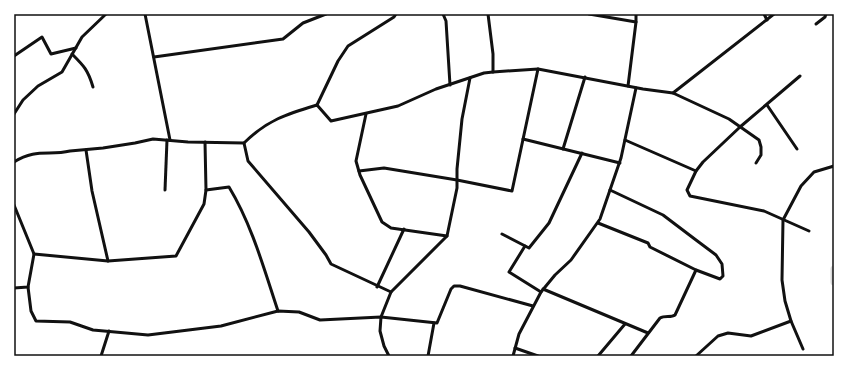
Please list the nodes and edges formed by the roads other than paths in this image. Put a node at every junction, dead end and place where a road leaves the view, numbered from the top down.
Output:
1 (106, 14) edge
2 (145, 14) edge
3 (326, 14) edge
4 (396, 14) edge
5 (443, 14) edge
6 (488, 14) edge
7 (589, 14) edge
8 (636, 14) edge
9 (764, 14) edge
10 (774, 14) edge
11 (826, 14) edge
12 (767, 20) junction
13 (636, 22) junction
14 (816, 24) dead end
15 (76, 48) junction
16 (72, 54) junction
17 (14, 56) edge
18 (154, 57) junction
19 (538, 69) junction
20 (493, 72) junction
21 (800, 76) dead end
22 (585, 77) junction
23 (470, 78) junction
24 (450, 85) junction
25 (628, 86) junction
26 (92, 87) dead end
27 (636, 88) junction
28 (673, 93) junction
29 (317, 105) junction
30 (767, 105) junction
31 (14, 114) edge
32 (366, 114) junction
33 (740, 127) junction
34 (523, 139) junction
35 (168, 140) junction
36 (625, 140) junction
37 (205, 142) junction
38 (244, 143) junction
39 (563, 149) junction
40 (797, 149) dead end
41 (86, 150) junction
42 (582, 153) junction
43 (14, 162) edge
44 (620, 162) junction
45 (756, 162) dead end
46 (834, 166) edge
47 (359, 171) junction
48 (696, 171) junction
49 (457, 180) junction
50 (165, 190) dead end
51 (206, 190) junction
52 (610, 190) junction
53 (14, 205) edge
54 (782, 220) junction
55 (598, 223) junction
56 (404, 230) junction
57 (809, 231) dead end
58 (502, 234) dead end
59 (446, 236) junction
60 (525, 246) junction
61 (34, 254) junction
62 (108, 261) junction
63 (696, 270) junction
64 (28, 287) junction
65 (377, 287) junction
66 (14, 288) edge
67 (542, 290) junction
68 (391, 292) junction
69 (534, 306) junction
70 (278, 311) junction
71 (381, 317) junction
72 (791, 321) junction
73 (434, 323) junction
74 (625, 324) junction
75 (109, 331) junction
76 (648, 333) junction
77 (515, 348) junction
78 (803, 349) dead end
79 (632, 355) edge
80 (101, 356) edge
81 (390, 356) edge
82 (428, 356) edge
83 (513, 356) edge
84 (538, 356) edge
85 (598, 356) edge
86 (637, 356) edge
87 (696, 356) edge

1 - 15 street
2 - 18 street
3 - 18 street
4 - 29 street
5 - 24 street
6 - 20 street
7 - 13 street
8 - 13 street
9 - 12 street
10 - 12 street
11 - 14 street
12 - 28 street
13 - 25 street
15 - 16 street
15 - 17 street
16 - 26 street
16 - 31 street
18 - 35 street
19 - 20 street
19 - 22 street
19 - 34 street
20 - 23 street
21 - 30 street
22 - 25 street
22 - 39 street
23 - 24 street
23 - 49 street
24 - 32 street
25 - 27 street
27 - 28 street
27 - 36 street
28 - 33 street
29 - 32 street
29 - 38 street
30 - 33 street
30 - 40 street
32 - 47 street
33 - 45 street
33 - 48 street
34 - 39 street
34 - 49 street
35 - 37 street
35 - 41 street
35 - 50 street
36 - 44 street
36 - 48 street
37 - 38 street
37 - 51 street
38 - 65 street
39 - 42 street
41 - 43 street
41 - 62 street
42 - 44 street
42 - 60 street
44 - 52 street
46 - 54 street
47 - 49 street
47 - 56 street
48 - 54 street
49 - 59 street
51 - 62 street
51 - 70 street
52 - 55 street
52 - 63 street
53 - 61 street
54 - 57 street
54 - 72 street
55 - 63 street
55 - 67 street
56 - 59 street
56 - 65 street
58 - 60 street
59 - 68 street
60 - 67 street
61 - 62 street
61 - 64 street
63 - 76 street
64 - 66 street
64 - 75 street
65 - 68 street
67 - 69 street
67 - 74 street
68 - 71 street
69 - 73 street
69 - 77 street
70 - 71 street
70 - 75 street
71 - 73 street
71 - 81 street
72 - 78 street
72 - 87 street
73 - 82 street
74 - 76 street
74 - 85 street
75 - 80 street
76 - 79 street
77 - 83 street
77 - 84 street
79 - 86 street

